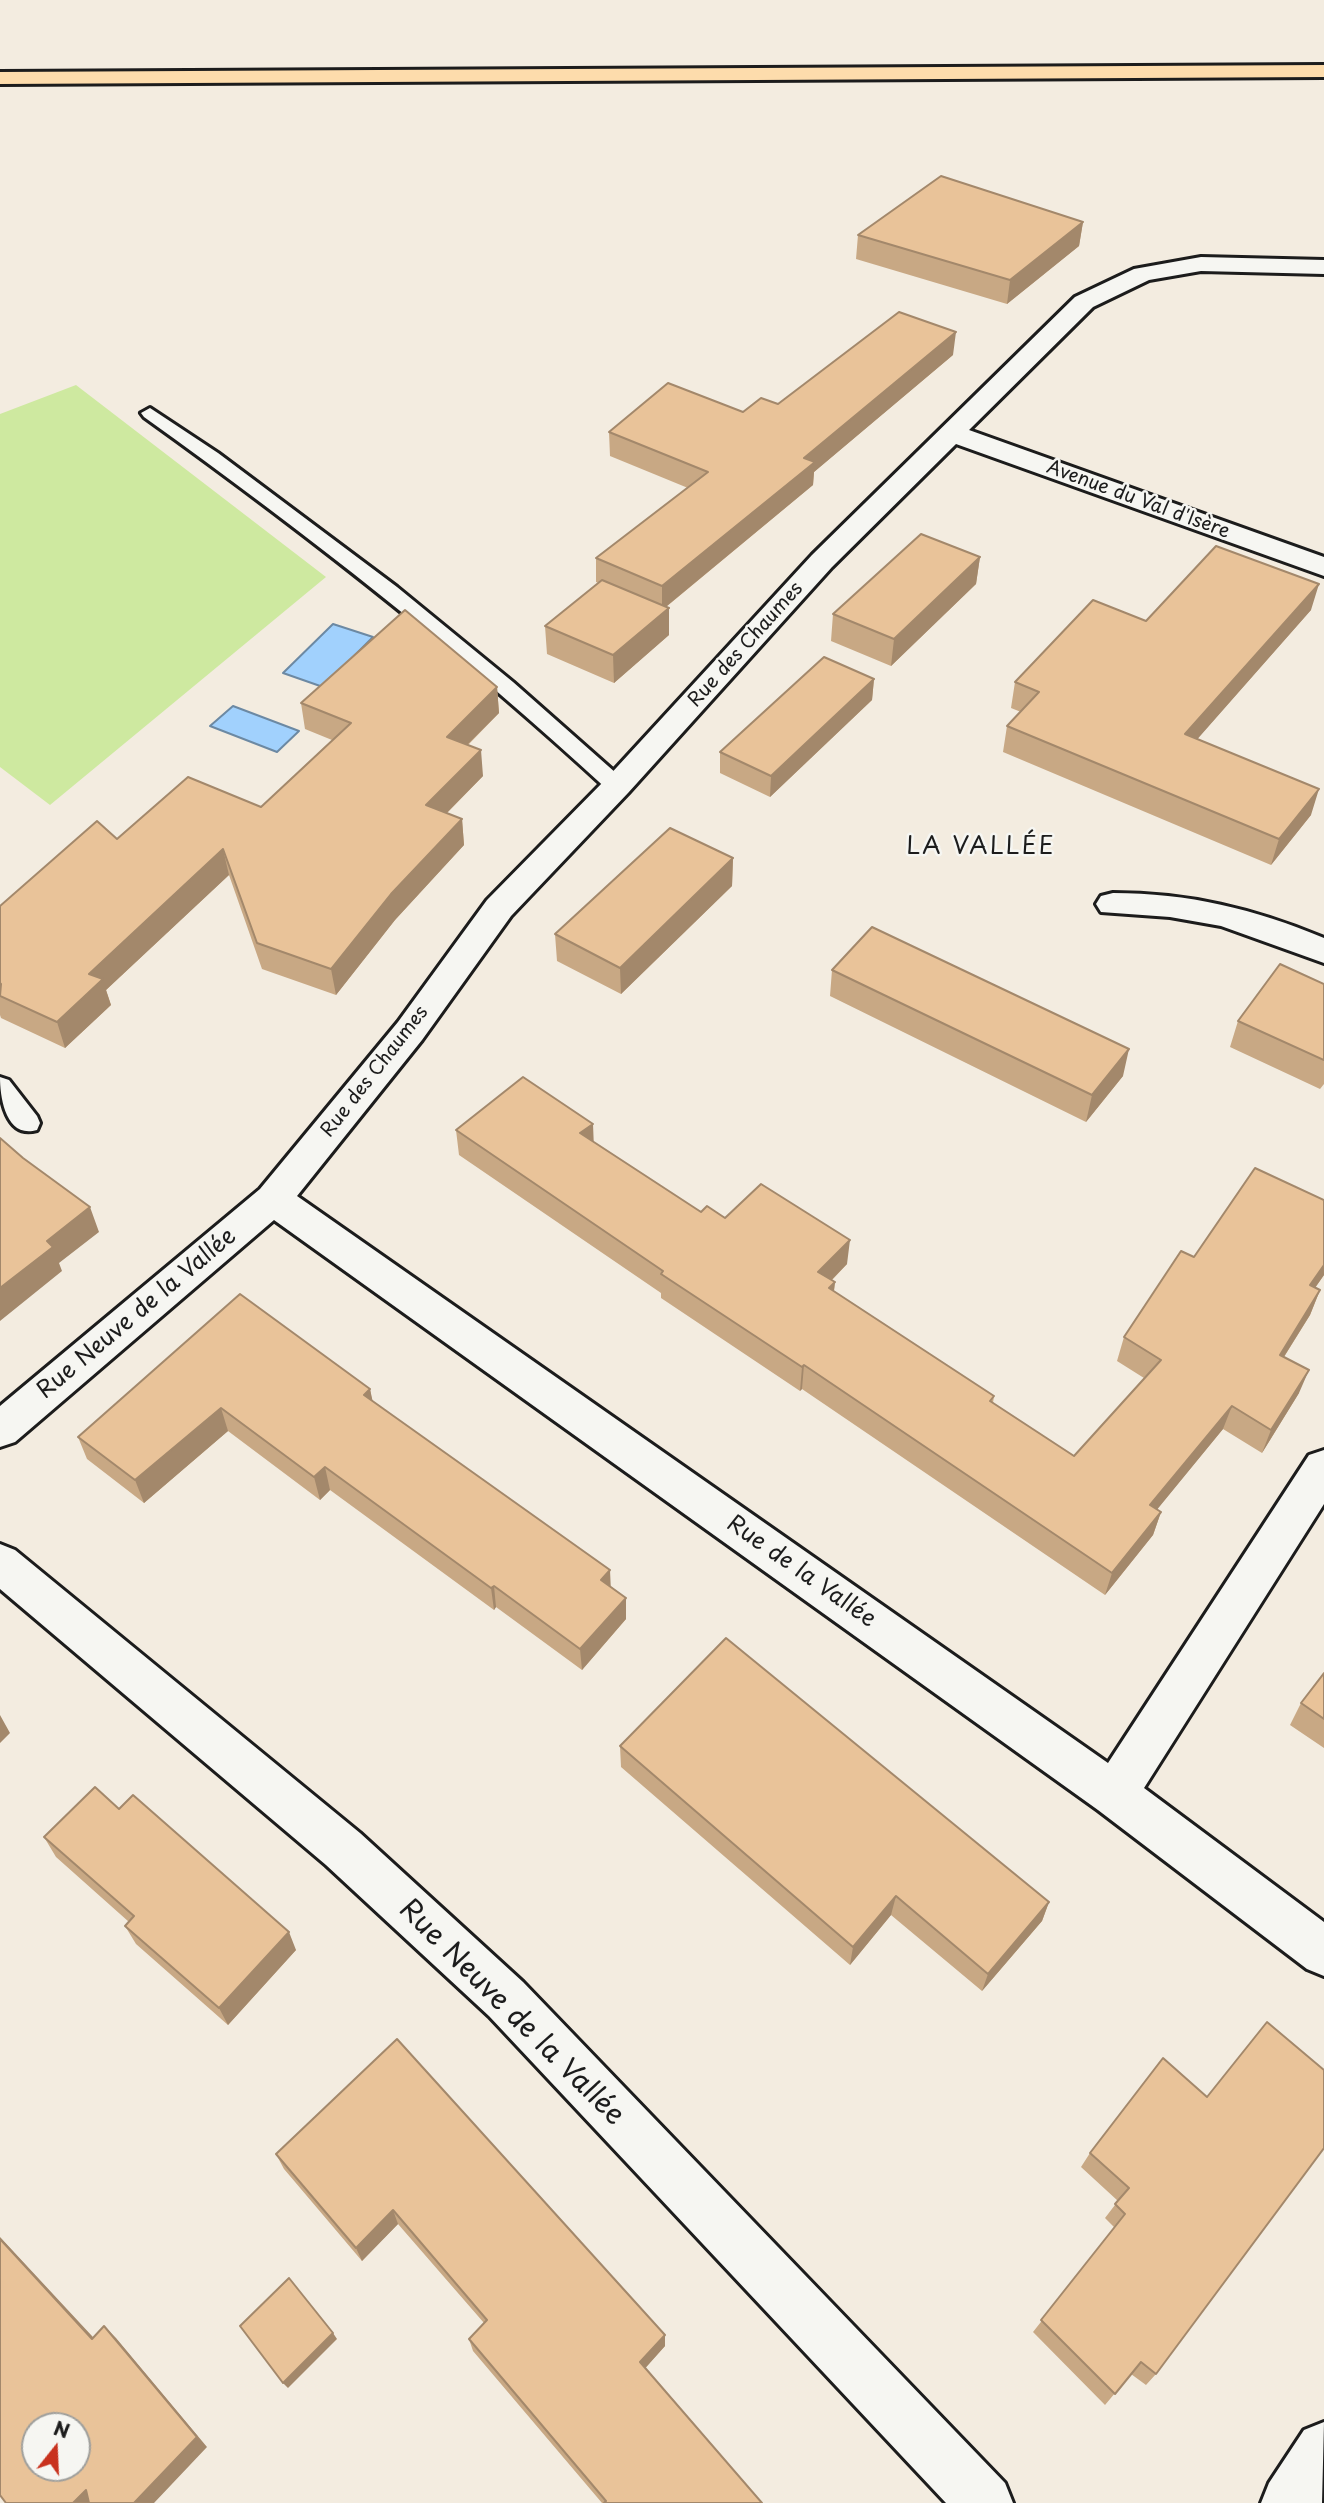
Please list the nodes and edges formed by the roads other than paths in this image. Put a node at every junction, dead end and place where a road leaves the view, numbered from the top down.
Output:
1 (1324, 71) edge
2 (0, 78) edge
3 (1324, 267) edge
4 (150, 413) dead end
5 (951, 433) junction
6 (1324, 567) edge
7 (617, 786) junction
8 (1113, 904) dead end
9 (1324, 951) edge
10 (0, 1086) edge
11 (28, 1123) dead end
12 (273, 1199) junction
13 (0, 1430) edge
14 (1324, 1468) edge
15 (0, 1563) edge
16 (1114, 1794) junction
17 (1324, 1952) edge
18 (1324, 2450) edge
19 (985, 2503) edge
20 (1289, 2503) edge

1 - 2 highway
3 - 5 street, Rue des Chaumes
4 - 7 lane
5 - 6 street, Avenue du Val d'Isère
5 - 7 street, Rue des Chaumes
7 - 12 street, Rue des Chaumes
8 - 9 street
10 - 11 lane
12 - 13 street, Rue Neuve de la Vallée
12 - 16 street, Rue de la Vallée
14 - 16 street
15 - 19 street, Rue Neuve de la Vallée
16 - 17 street, Rue de la Vallée
18 - 20 street

